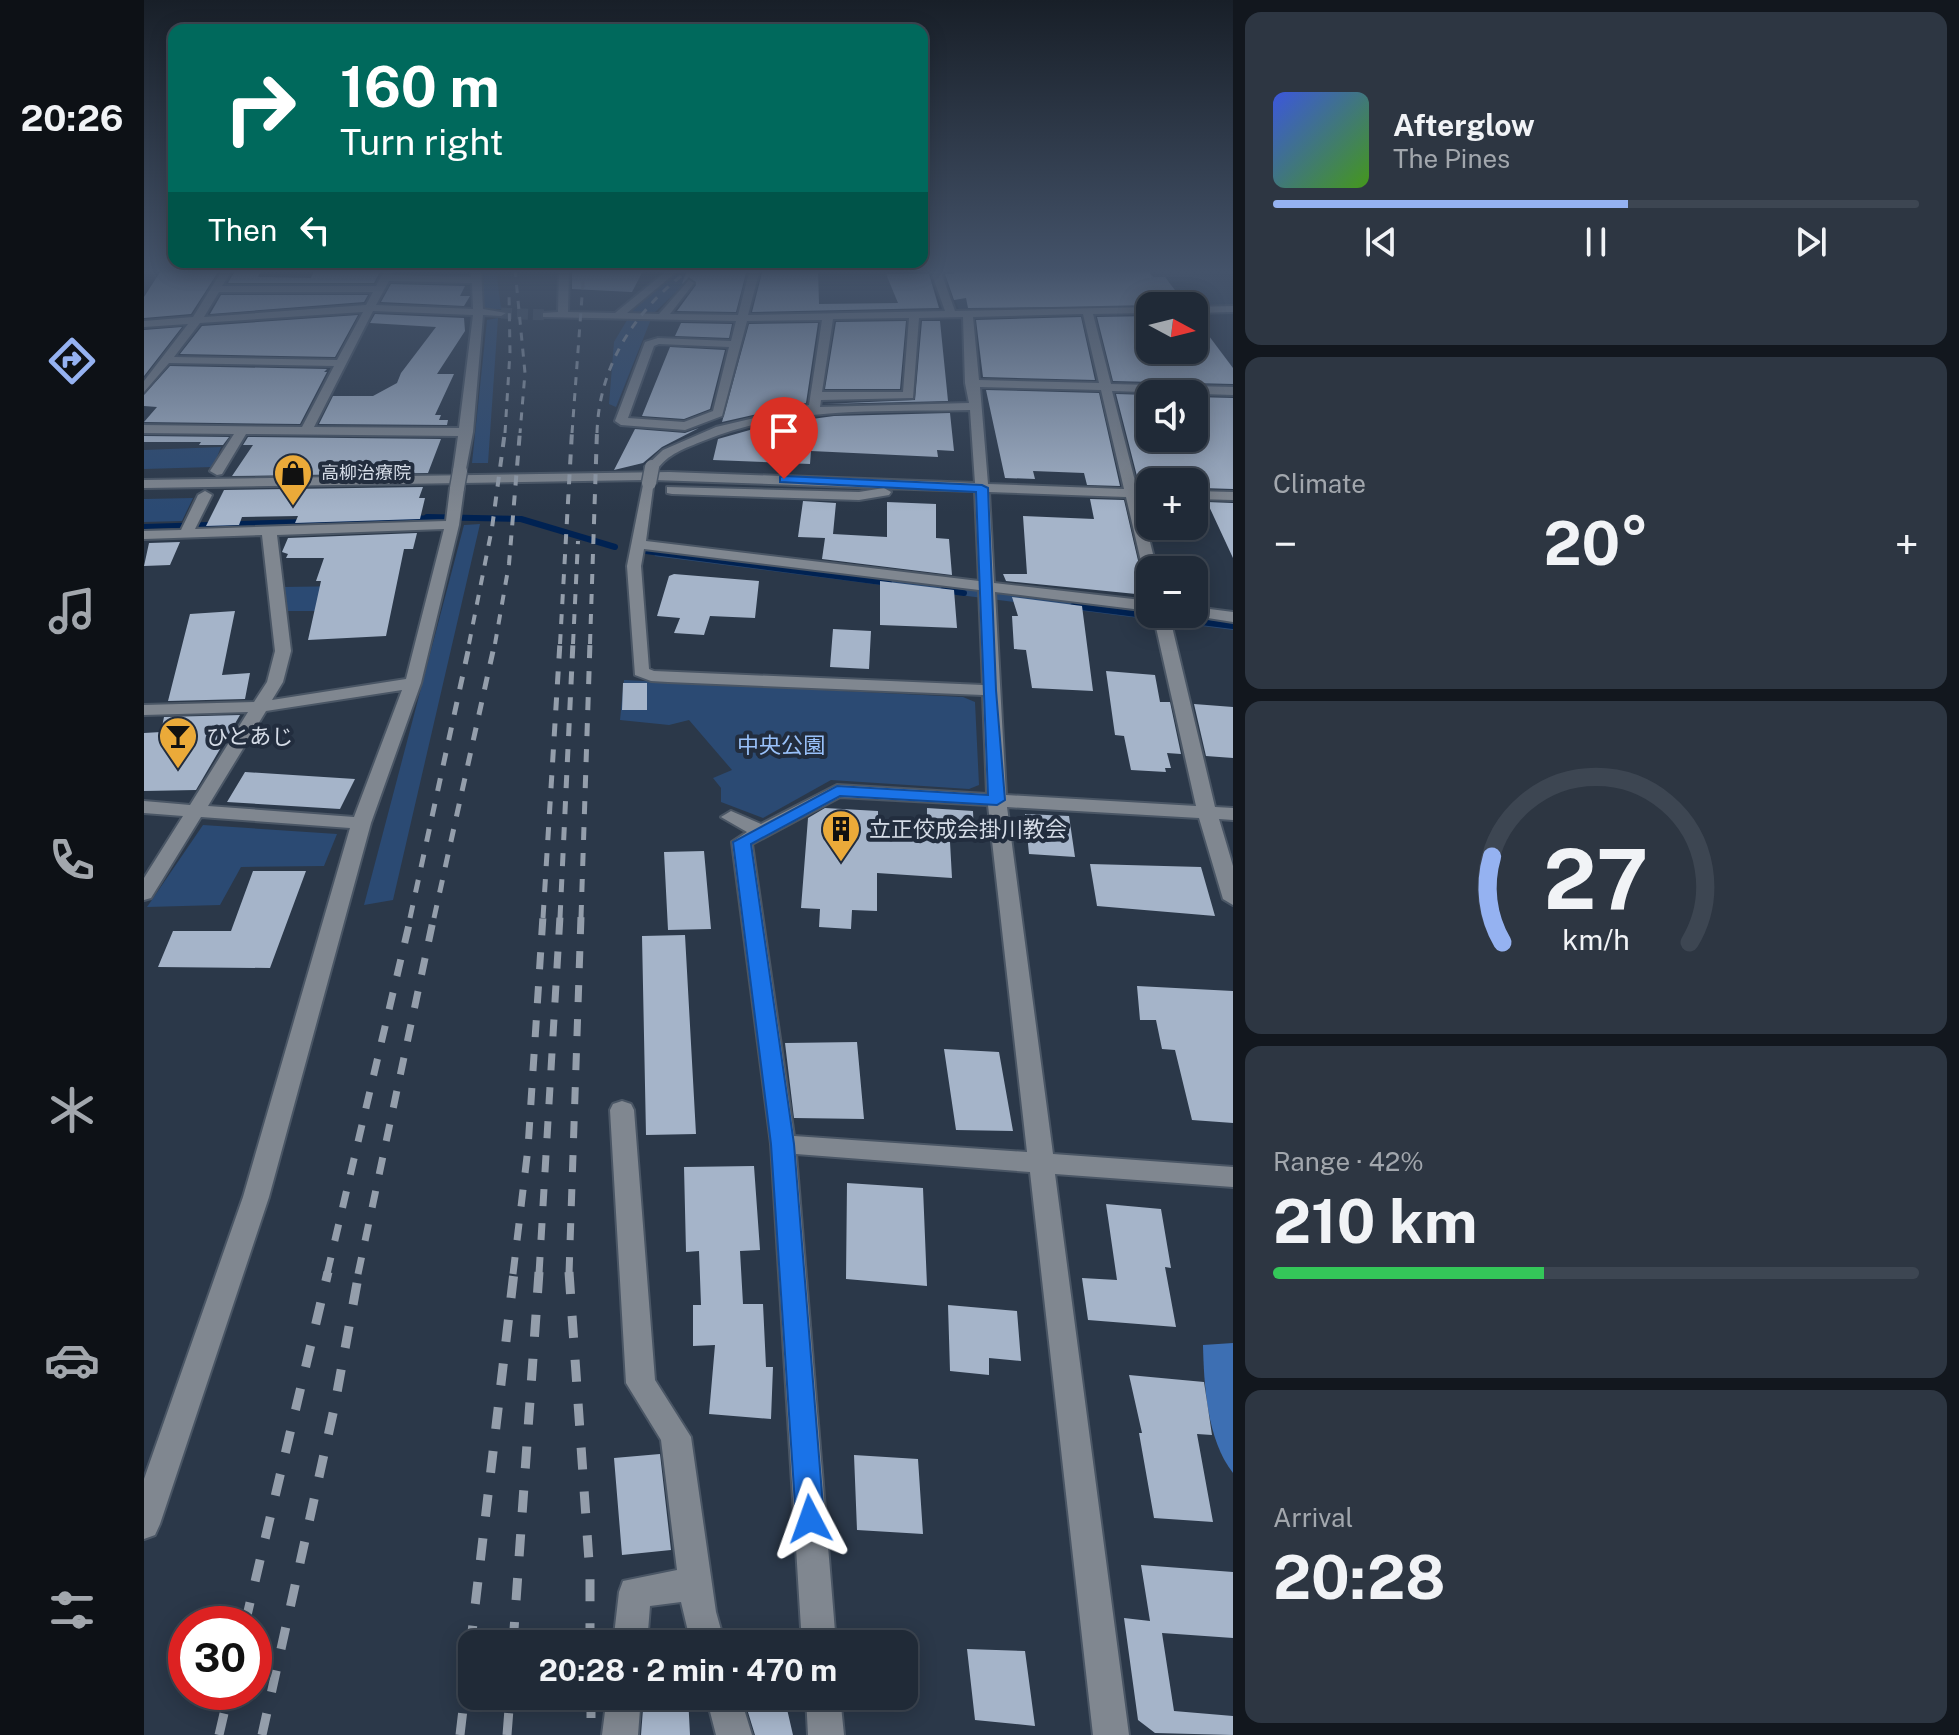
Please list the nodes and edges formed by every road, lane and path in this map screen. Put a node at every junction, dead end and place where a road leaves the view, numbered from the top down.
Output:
1 (175, 350) edge
2 (349, 350) edge
3 (475, 350) edge
4 (647, 350) edge
5 (734, 350) edge
6 (822, 350) edge
7 (912, 350) edge
8 (970, 350) edge
9 (1095, 350) edge
10 (168, 360) junction
11 (342, 363) junction
12 (971, 383) junction
13 (1103, 387) junction
14 (144, 389) edge
15 (1233, 391) edge
16 (815, 396) junction
17 (973, 406) junction
18 (718, 413) junction
19 (144, 429) edge
20 (243, 429) junction
21 (306, 430) junction
22 (467, 432) junction
23 (653, 465) junction
24 (460, 470) junction
25 (217, 471) junction
26 (144, 476) edge
27 (144, 484) edge
28 (919, 485) junction
29 (648, 486) junction
30 (982, 488) junction
31 (456, 490) junction
32 (144, 494) edge
33 (1130, 494) junction
34 (1136, 494) edge
35 (205, 495) junction
36 (1208, 495) edge
37 (1233, 496) edge
38 (452, 520) junction
39 (189, 527) junction
40 (269, 531) junction
41 (144, 535) edge
42 (637, 548) junction
43 (1146, 556) edge
44 (987, 587) junction
45 (1136, 604) edge
46 (1208, 614) edge
47 (1233, 617) edge
48 (1164, 628) edge
49 (413, 683) junction
50 (989, 690) junction
51 (260, 707) junction
52 (144, 710) edge
53 (997, 800) junction
54 (144, 807) edge
55 (197, 809) junction
56 (1207, 812) junction
57 (1233, 814) edge
58 (731, 817) dead end
59 (361, 823) junction
60 (761, 831) junction
61 (144, 894) edge
62 (1233, 899) edge
63 (622, 1110) dead end
64 (783, 1144) junction
65 (1041, 1164) junction
66 (1233, 1177) edge
67 (144, 1524) edge
68 (695, 1584) junction
69 (631, 1630) edge
70 (705, 1630) edge
71 (818, 1630) edge
72 (623, 1710) edge
73 (727, 1710) edge
74 (824, 1710) edge
75 (620, 1735) edge
76 (734, 1735) edge
77 (826, 1735) edge
78 (1111, 1735) edge

1 - 10 street
2 - 11 street
3 - 22 street
4 - 18 street
5 - 18 street
6 - 16 street
7 - 16 street
8 - 12 street
9 - 13 street
10 - 11 street
10 - 14 street
11 - 21 street
12 - 13 street
12 - 17 street
13 - 15 street
13 - 33 street
16 - 18 street
17 - 23 street
17 - 30 street
19 - 20 street
20 - 21 street
20 - 25 street
21 - 22 street
22 - 24 street
23 - 28 street
23 - 29 street, bridge
24 - 25 street
24 - 31 street, bridge
25 - 26 street
27 - 28 street
28 - 29 street
28 - 30 street
29 - 42 street
30 - 33 street
30 - 44 street
31 - 35 street
31 - 38 street
32 - 35 street
33 - 34 street
33 - 43 street
35 - 39 street
36 - 37 street
38 - 40 street
38 - 49 street
39 - 40 street
39 - 41 street
40 - 51 street
42 - 44 street
42 - 50 street
44 - 45 street
44 - 50 street
46 - 47 street
48 - 56 street
49 - 51 street
49 - 59 street
50 - 53 street
51 - 52 street
51 - 55 street
53 - 56 street
53 - 60 street
53 - 65 street
54 - 55 street
55 - 59 street
55 - 61 street
56 - 57 street
56 - 62 street
58 - 60 street
59 - 67 street
60 - 64 street
63 - 68 street
64 - 65 street
64 - 71 street
65 - 66 street
65 - 78 street
68 - 69 street
68 - 70 street
72 - 75 street
73 - 76 street
74 - 77 street

